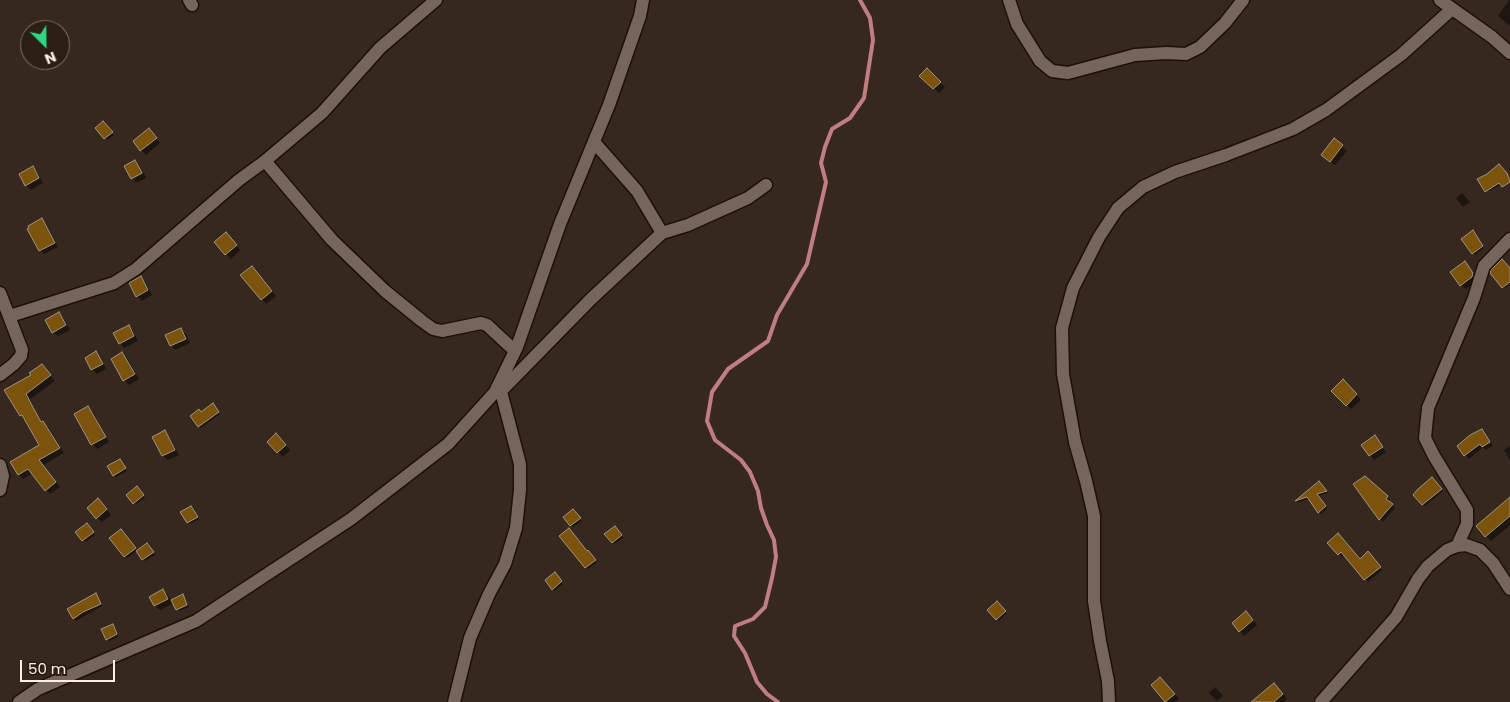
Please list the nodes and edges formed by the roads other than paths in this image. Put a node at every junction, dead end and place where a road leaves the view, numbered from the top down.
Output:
1 (436, 0) edge
2 (644, 0) edge
3 (1009, 0) edge
4 (1243, 0) edge
5 (1440, 0) edge
6 (1452, 9) junction
7 (1510, 53) edge
8 (594, 142) junction
9 (266, 161) junction
10 (766, 185) dead end
11 (662, 233) junction
12 (1510, 239) edge
13 (0, 293) edge
14 (10, 316) junction
15 (516, 351) junction
16 (0, 375) edge
17 (500, 387) junction
18 (0, 465) edge
19 (0, 490) edge
20 (1456, 546) junction
21 (1510, 589) edge
22 (20, 702) edge
23 (454, 702) edge
24 (1109, 702) edge
25 (1321, 702) edge

1 - 9 street
2 - 8 street
3 - 4 street
5 - 6 street
6 - 7 street
6 - 24 street
8 - 11 street
8 - 15 street
9 - 14 street
9 - 15 street
10 - 11 street
11 - 17 street
12 - 20 street
13 - 14 street
14 - 16 street
15 - 17 street
17 - 22 street
17 - 23 street
18 - 19 street
20 - 21 street
20 - 25 street

